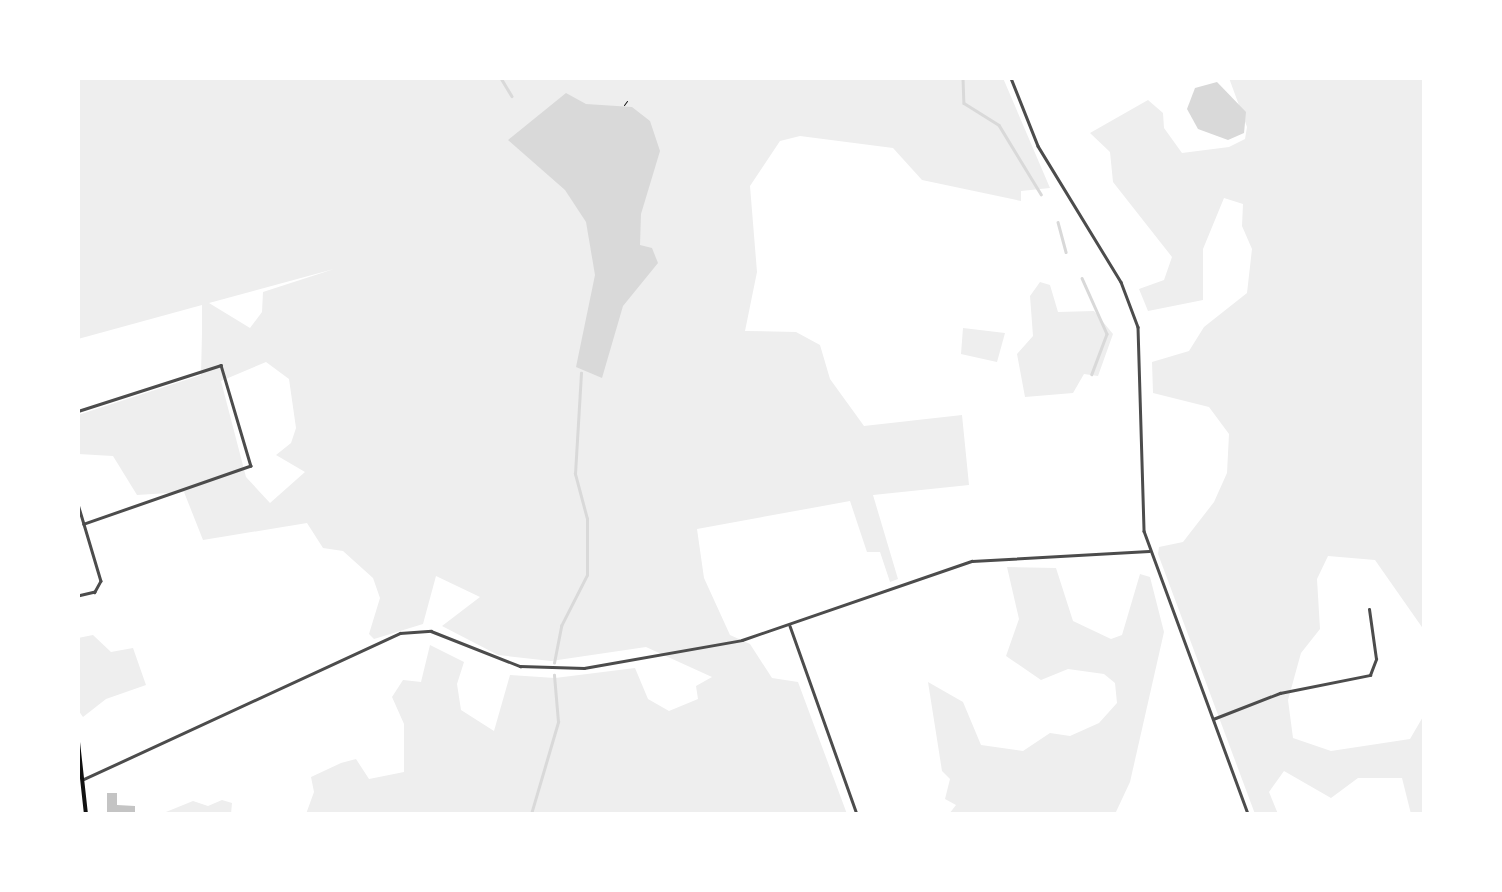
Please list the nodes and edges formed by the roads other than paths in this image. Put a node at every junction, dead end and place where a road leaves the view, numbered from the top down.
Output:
1 (1011, 78) edge
2 (78, 410) edge
3 (78, 504) edge
4 (84, 524) junction
5 (1150, 551) junction
6 (78, 596) edge
7 (1370, 610) dead end
8 (790, 624) junction
9 (1213, 719) junction
10 (78, 742) edge
11 (84, 780) junction
12 (86, 814) edge
13 (856, 814) edge
14 (1248, 814) edge

1 - 5 street
2 - 4 street
3 - 4 street
4 - 6 street
5 - 8 street
5 - 9 street
7 - 9 street
8 - 11 street
8 - 13 street
9 - 14 street
10 - 11 main road
11 - 12 main road

